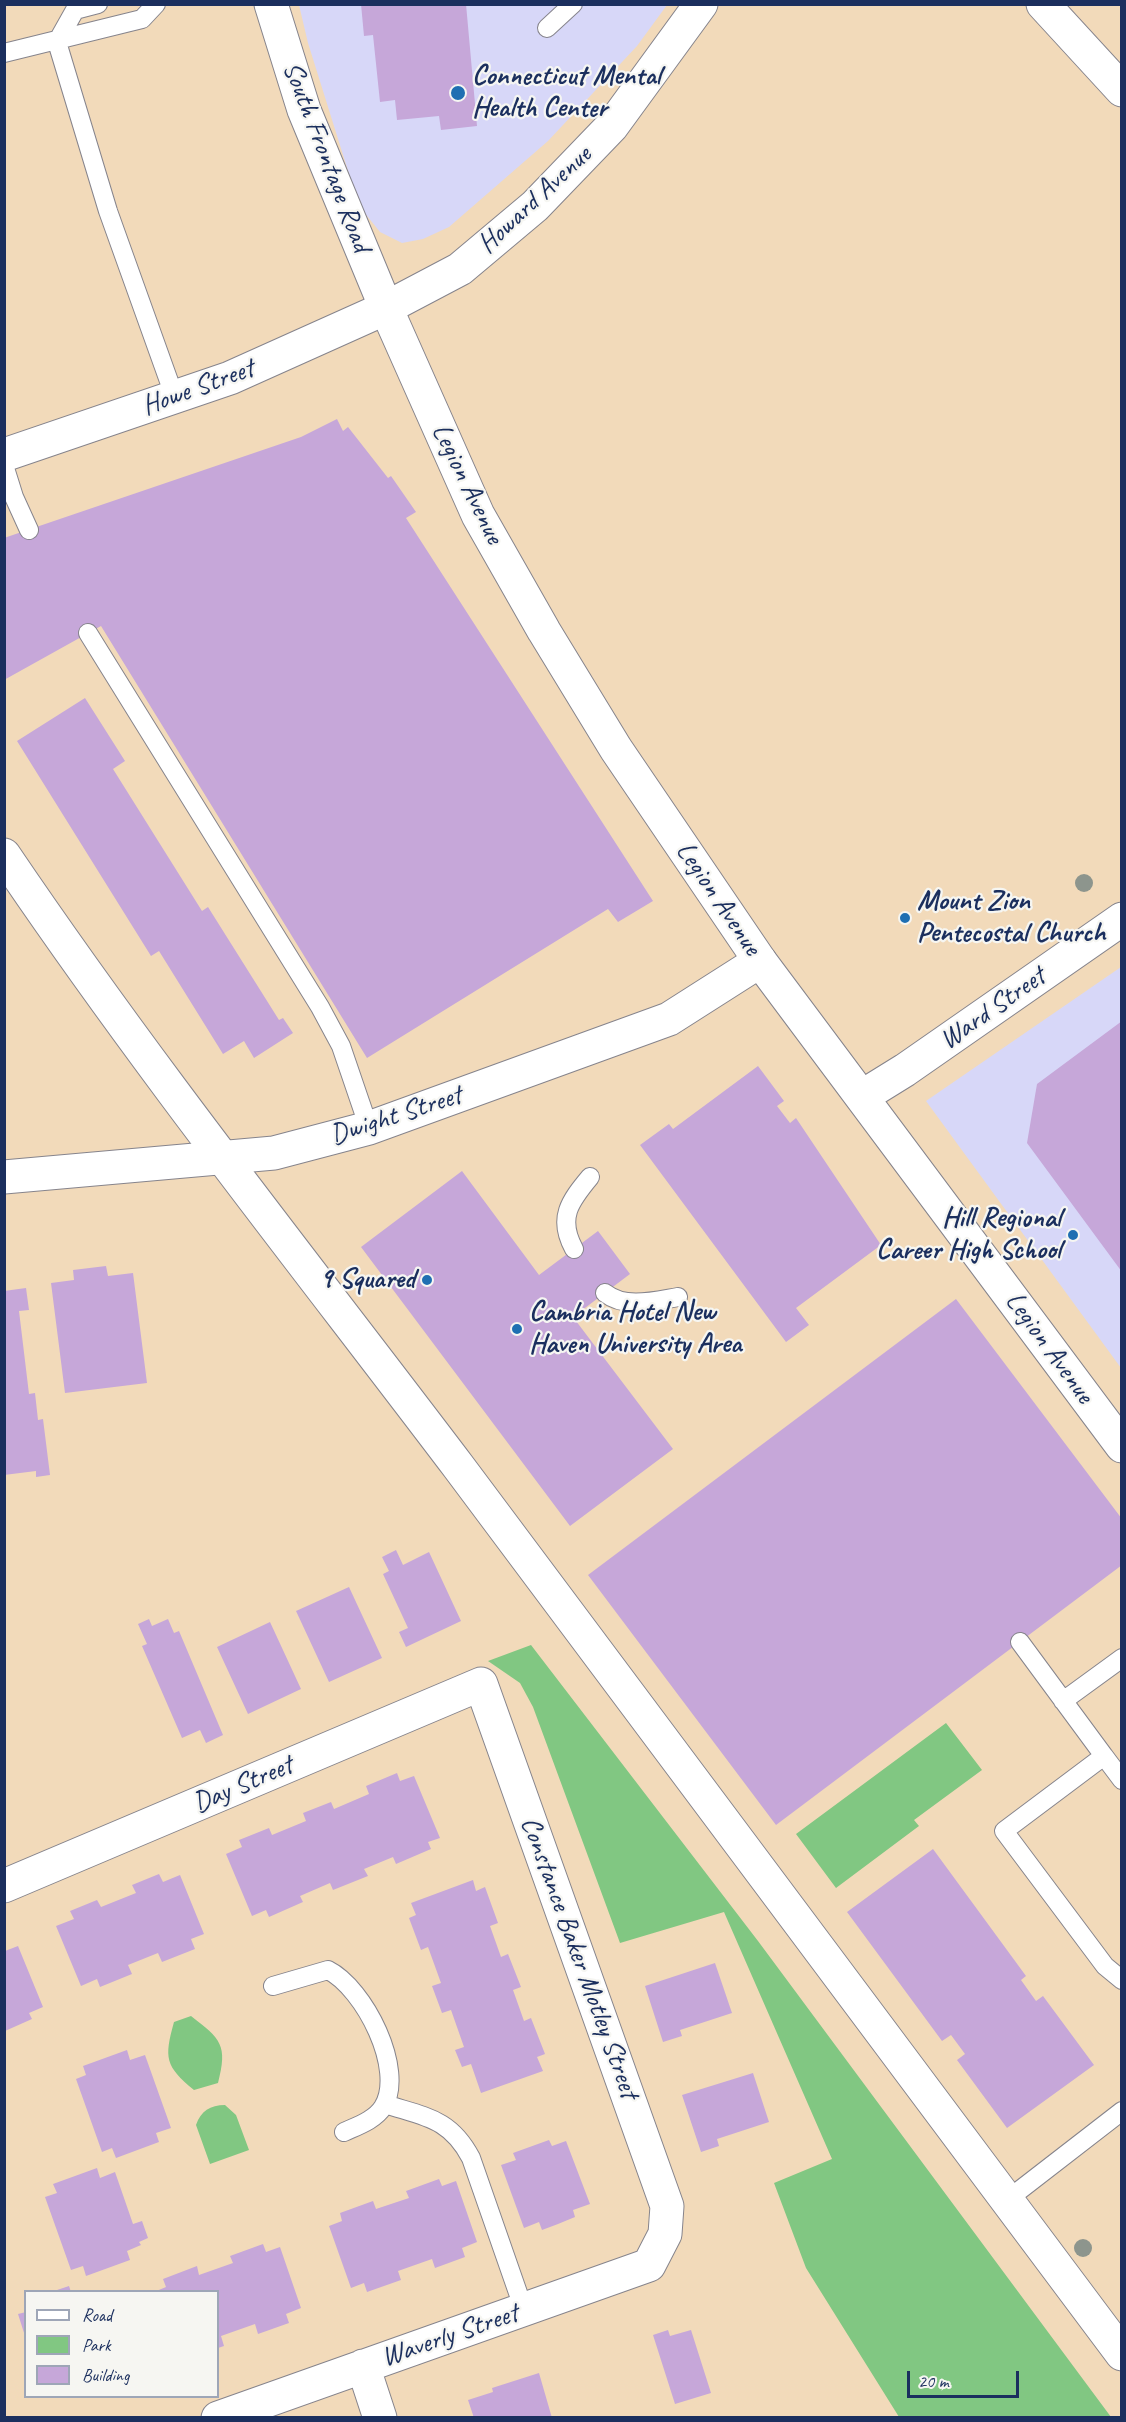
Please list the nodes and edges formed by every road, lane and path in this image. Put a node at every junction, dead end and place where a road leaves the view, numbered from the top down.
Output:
1 (98, 4) edge
2 (272, 4) edge
3 (573, 4) edge
4 (702, 4) edge
5 (1043, 4) edge
6 (153, 5) edge
7 (546, 28) dead end
8 (57, 42) junction
9 (4, 54) edge
10 (1122, 90) edge
11 (386, 308) junction
12 (175, 398) junction
13 (4, 455) edge
14 (4, 465) edge
15 (28, 530) dead end
16 (88, 633) dead end
17 (4, 855) edge
18 (1122, 919) edge
19 (760, 961) junction
20 (863, 1096) junction
21 (369, 1128) junction
22 (224, 1157) junction
23 (4, 1177) edge
24 (590, 1177) dead end
25 (574, 1249) dead end
26 (605, 1293) dead end
27 (678, 1297) dead end
28 (1122, 1446) edge
29 (1020, 1642) dead end
30 (1122, 1658) edge
31 (481, 1684) joint
32 (1064, 1701) junction
33 (1104, 1756) junction
34 (1122, 1780) edge
35 (4, 1886) edge
36 (1122, 1980) edge
37 (273, 1986) dead end
38 (385, 2104) junction
39 (1122, 2111) edge
40 (344, 2132) dead end
41 (1007, 2200) junction
42 (665, 2234) joint
43 (524, 2310) junction
44 (1122, 2354) edge
45 (363, 2367) junction
46 (218, 2418) edge
47 (380, 2418) edge

1 - 8 lane
2 - 11 main road, South Frontage Road
3 - 7 lane
4 - 11 main road, Howard Avenue
5 - 10 main road
6 - 8 lane
8 - 9 lane
8 - 12 lane
11 - 12 main road, Howe Street
11 - 19 main road, Legion Avenue
12 - 13 main road, Howe Street
14 - 15 lane
16 - 21 lane
17 - 22 main road
18 - 20 main road, Ward Street
19 - 20 main road, Legion Avenue
19 - 21 main road, Dwight Street
20 - 28 main road, Legion Avenue
21 - 22 main road, Dwight Street
22 - 23 main road, Dwight Street
22 - 41 main road
24 - 25 lane
26 - 27 lane
29 - 32 lane
30 - 32 lane
31 - 35 main road, Day Street
31 - 42 main road, Constance Baker Motley Street
32 - 33 lane
33 - 34 lane
33 - 36 lane
37 - 38 lane
38 - 40 lane
38 - 43 lane
39 - 41 lane
41 - 44 main road
42 - 43 main road, Waverly Street
43 - 45 main road, Waverly Street
45 - 46 main road, Waverly Street
45 - 47 main road

